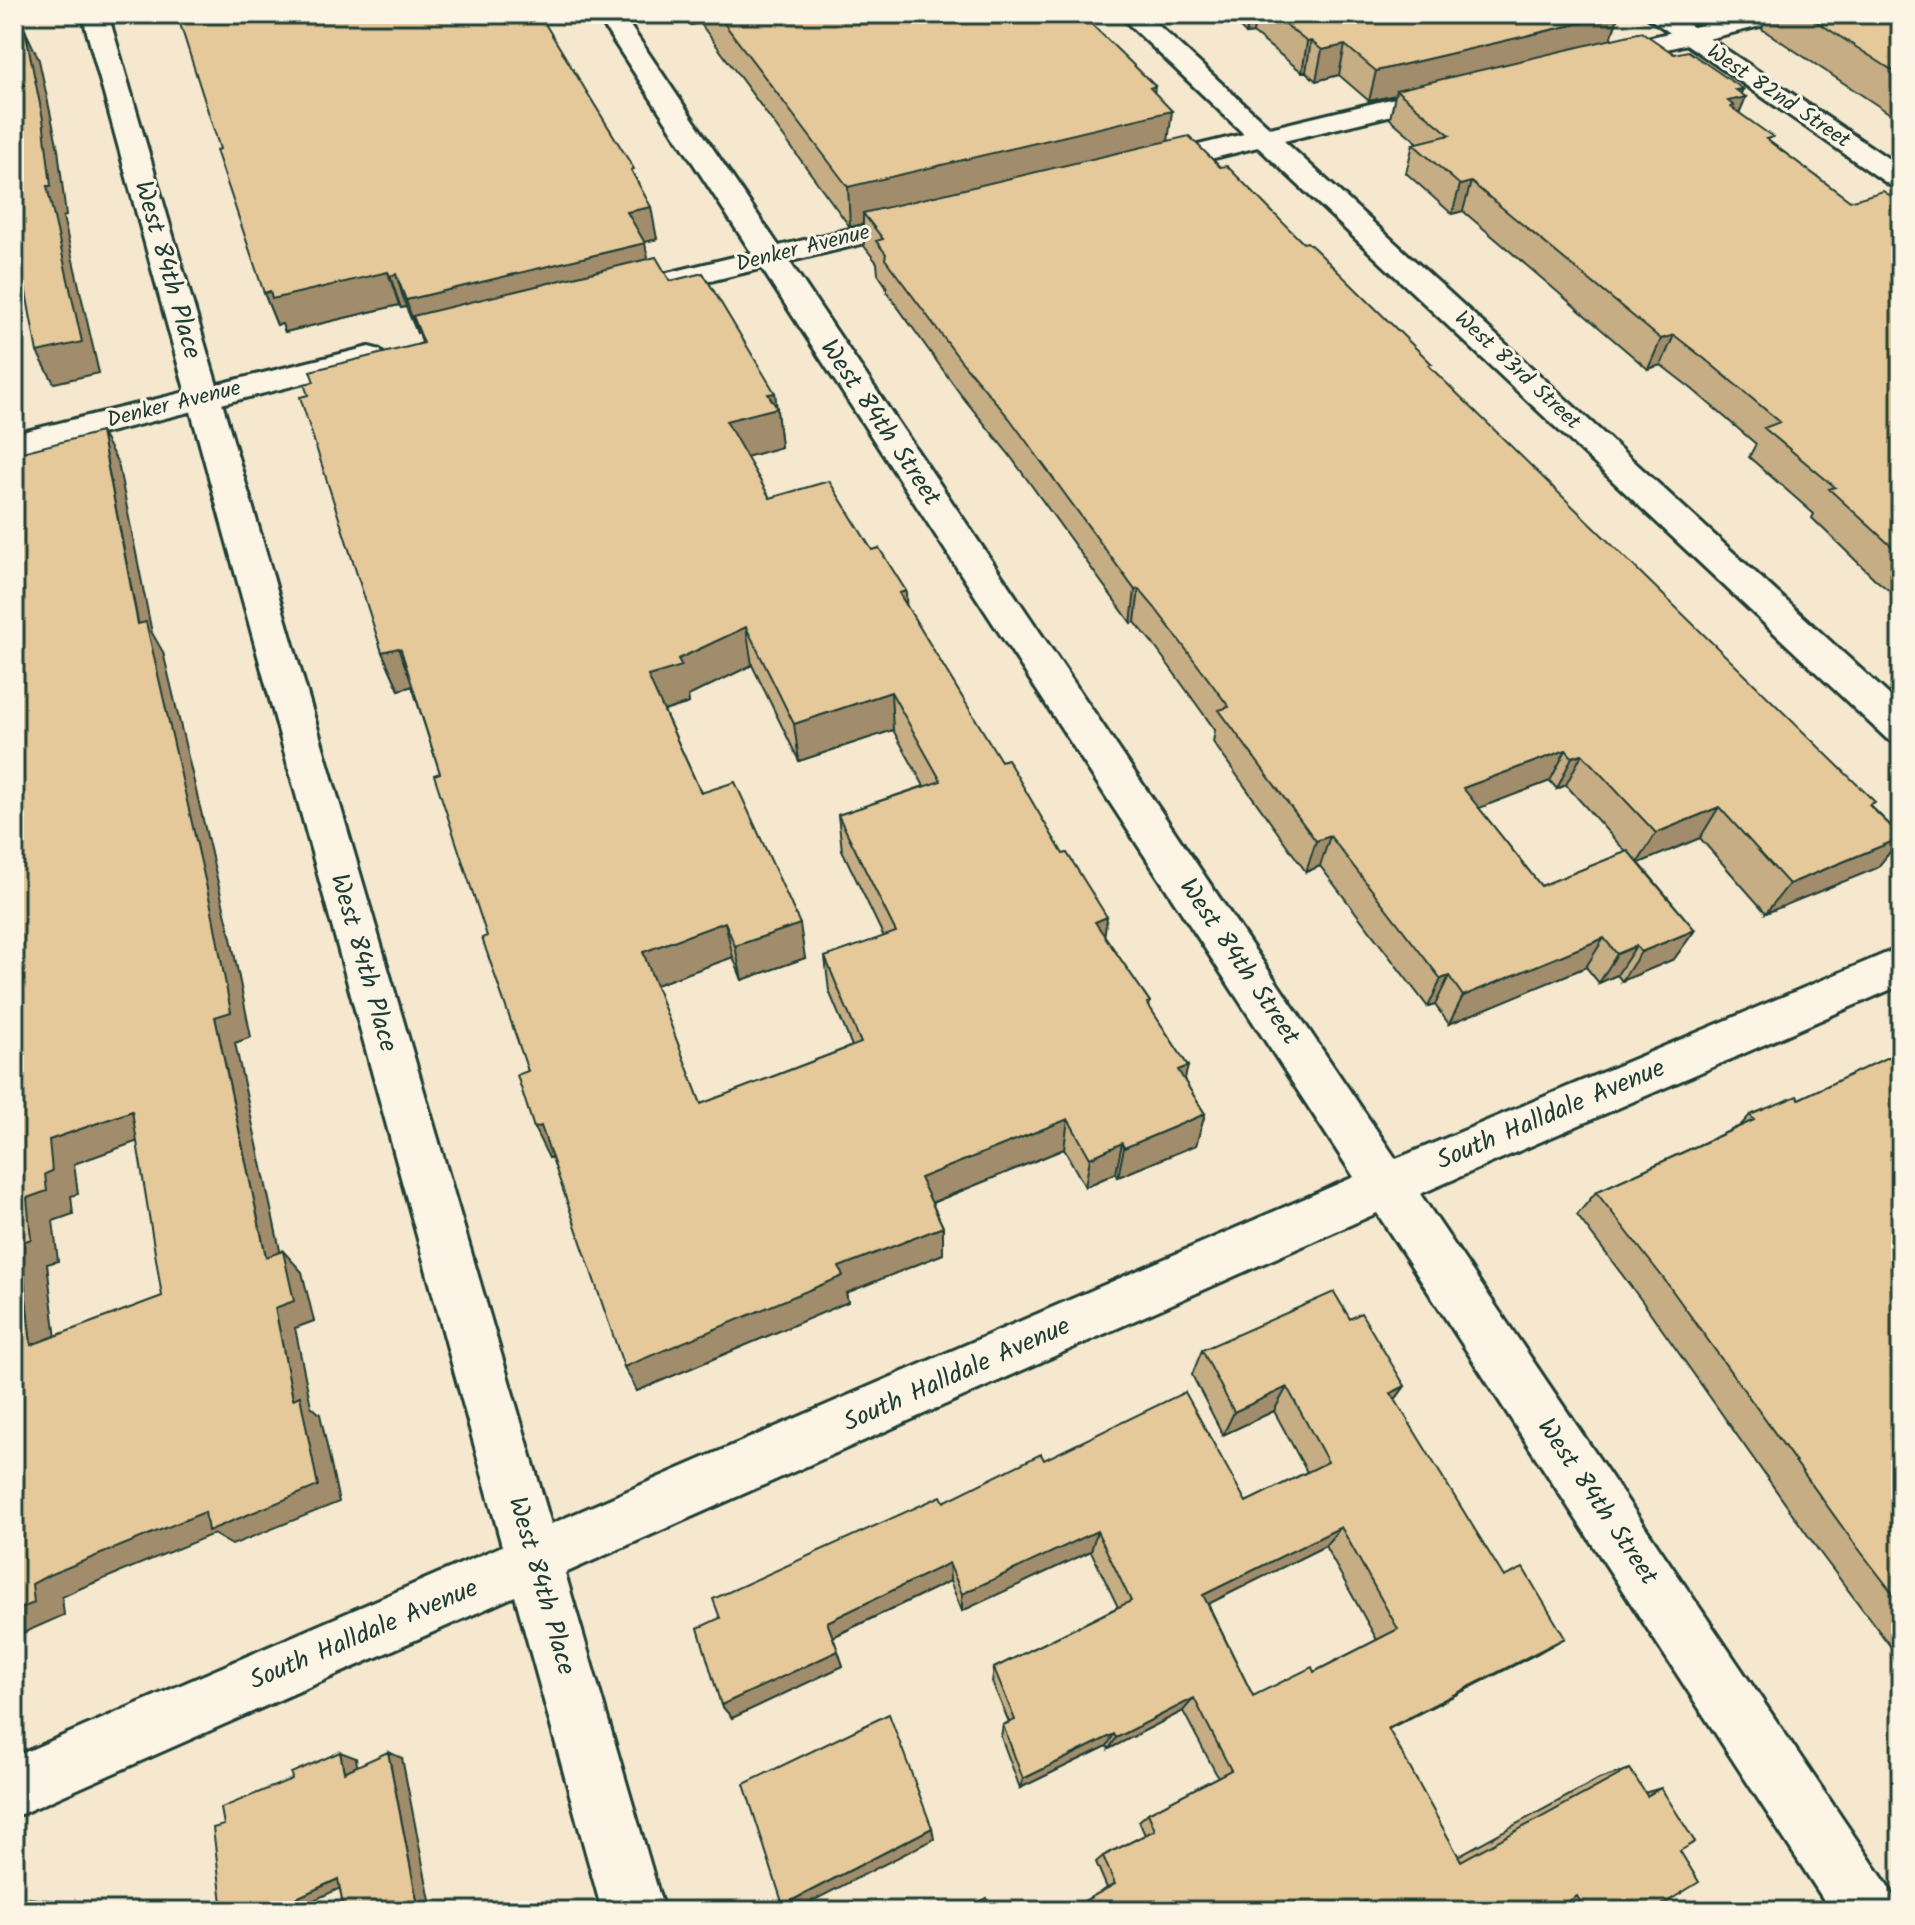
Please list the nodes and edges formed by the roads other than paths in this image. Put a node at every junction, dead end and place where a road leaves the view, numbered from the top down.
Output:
1 (95, 14) edge
2 (609, 14) edge
3 (1131, 14) edge
4 (1656, 14) edge
5 (1780, 14) edge
6 (1688, 36) junction
7 (1568, 65) edge
8 (1477, 87) edge
9 (1265, 137) junction
10 (1126, 171) edge
11 (1901, 180) edge
12 (941, 216) edge
13 (770, 257) junction
14 (617, 295) edge
15 (402, 349) edge
16 (203, 398) junction
17 (14, 445) edge
18 (1901, 729) edge
19 (1901, 965) edge
20 (1387, 1186) junction
21 (534, 1561) junction
22 (14, 1787) edge
23 (633, 1911) edge
24 (1868, 1911) edge

1 - 16 street, West 84th Place
2 - 13 street, West 84th Street
3 - 9 street, West 83rd Street
4 - 6 street, West 82nd Street
5 - 6 street
6 - 7 street
6 - 11 street, West 82nd Street
8 - 9 street
9 - 10 street
9 - 18 street, West 83rd Street
12 - 13 street, Denker Avenue
13 - 14 street, Denker Avenue
13 - 20 street, West 84th Street
15 - 16 street, Denker Avenue
16 - 17 street, Denker Avenue
16 - 21 street, West 84th Place
19 - 20 street, South Halldale Avenue
20 - 21 street, South Halldale Avenue
20 - 24 street, West 84th Street
21 - 22 street, South Halldale Avenue
21 - 23 street, West 84th Place

